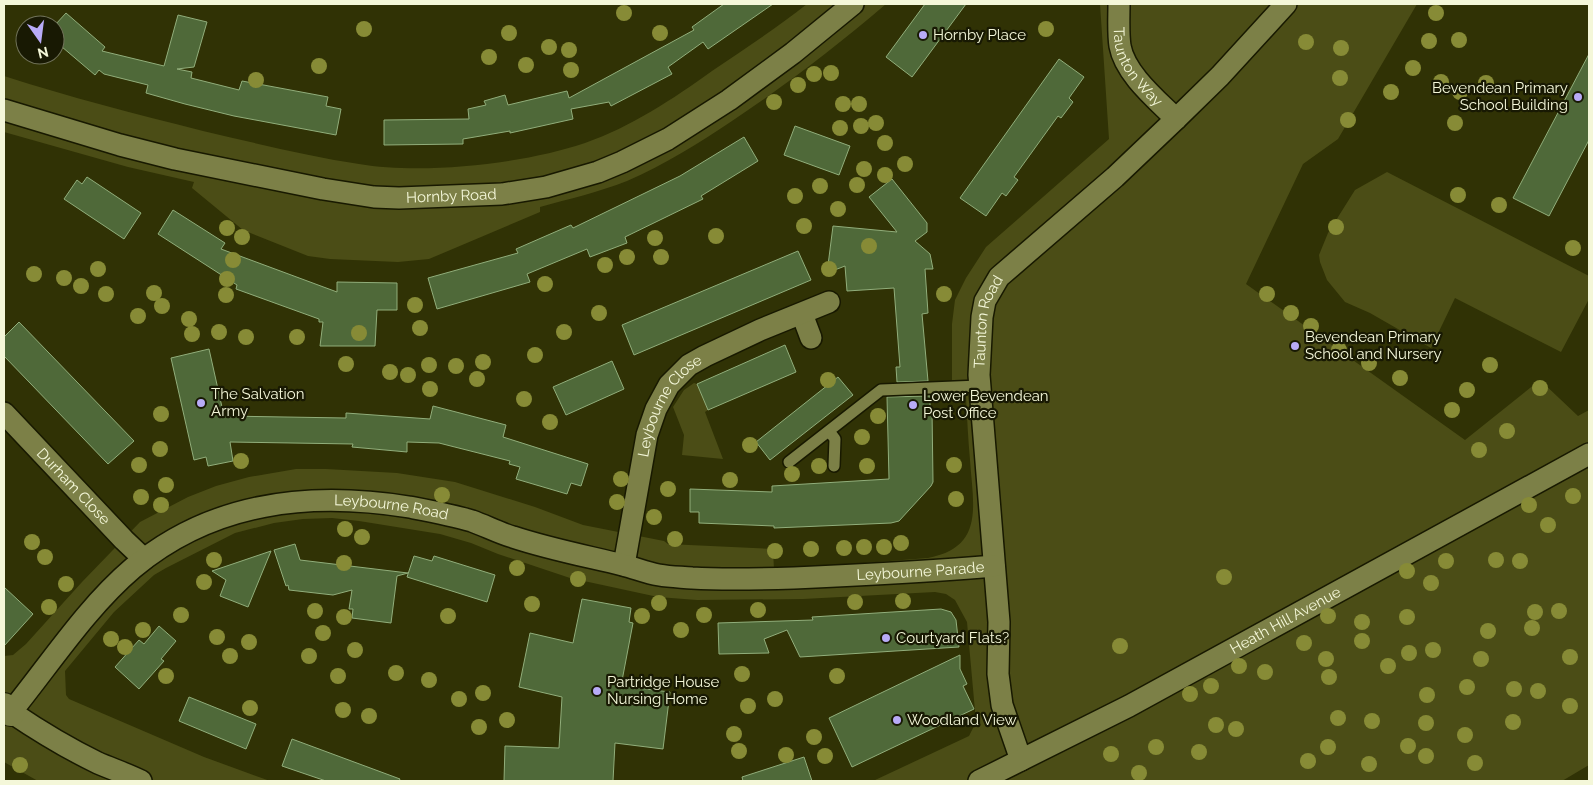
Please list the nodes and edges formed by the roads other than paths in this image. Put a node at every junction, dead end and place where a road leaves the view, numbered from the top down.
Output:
1 (853, 4) edge
2 (1119, 4) edge
3 (1286, 4) edge
4 (4, 110) edge
5 (1176, 120) junction
6 (829, 302) dead end
7 (802, 314) junction
8 (811, 338) dead end
9 (980, 386) junction
10 (4, 412) edge
11 (829, 431) junction
12 (1589, 454) edge
13 (789, 462) dead end
14 (834, 466) dead end
15 (144, 559) junction
16 (624, 565) junction
17 (994, 566) junction
18 (846, 576) joint
19 (7, 709) edge
20 (1021, 760) junction
21 (141, 781) edge
22 (979, 781) edge

1 - 4 street, Hornby Road
2 - 5 street, Taunton Way
3 - 5 street, Taunton Road
5 - 9 street, Taunton Road
6 - 7 street, Leybourne Close
7 - 8 street
7 - 16 street, Leybourne Close
9 - 11 lane
9 - 17 street, Taunton Road
10 - 15 street, Durham Close
11 - 13 lane
11 - 14 lane
12 - 20 street, Heath Hill Avenue
15 - 16 street, Leybourne Road
15 - 19 street, Leybourne Road
16 - 18 street, Leybourne Road
17 - 18 street, Leybourne Parade
17 - 20 street, Taunton Road
19 - 21 street
20 - 22 street, Heath Hill Avenue

